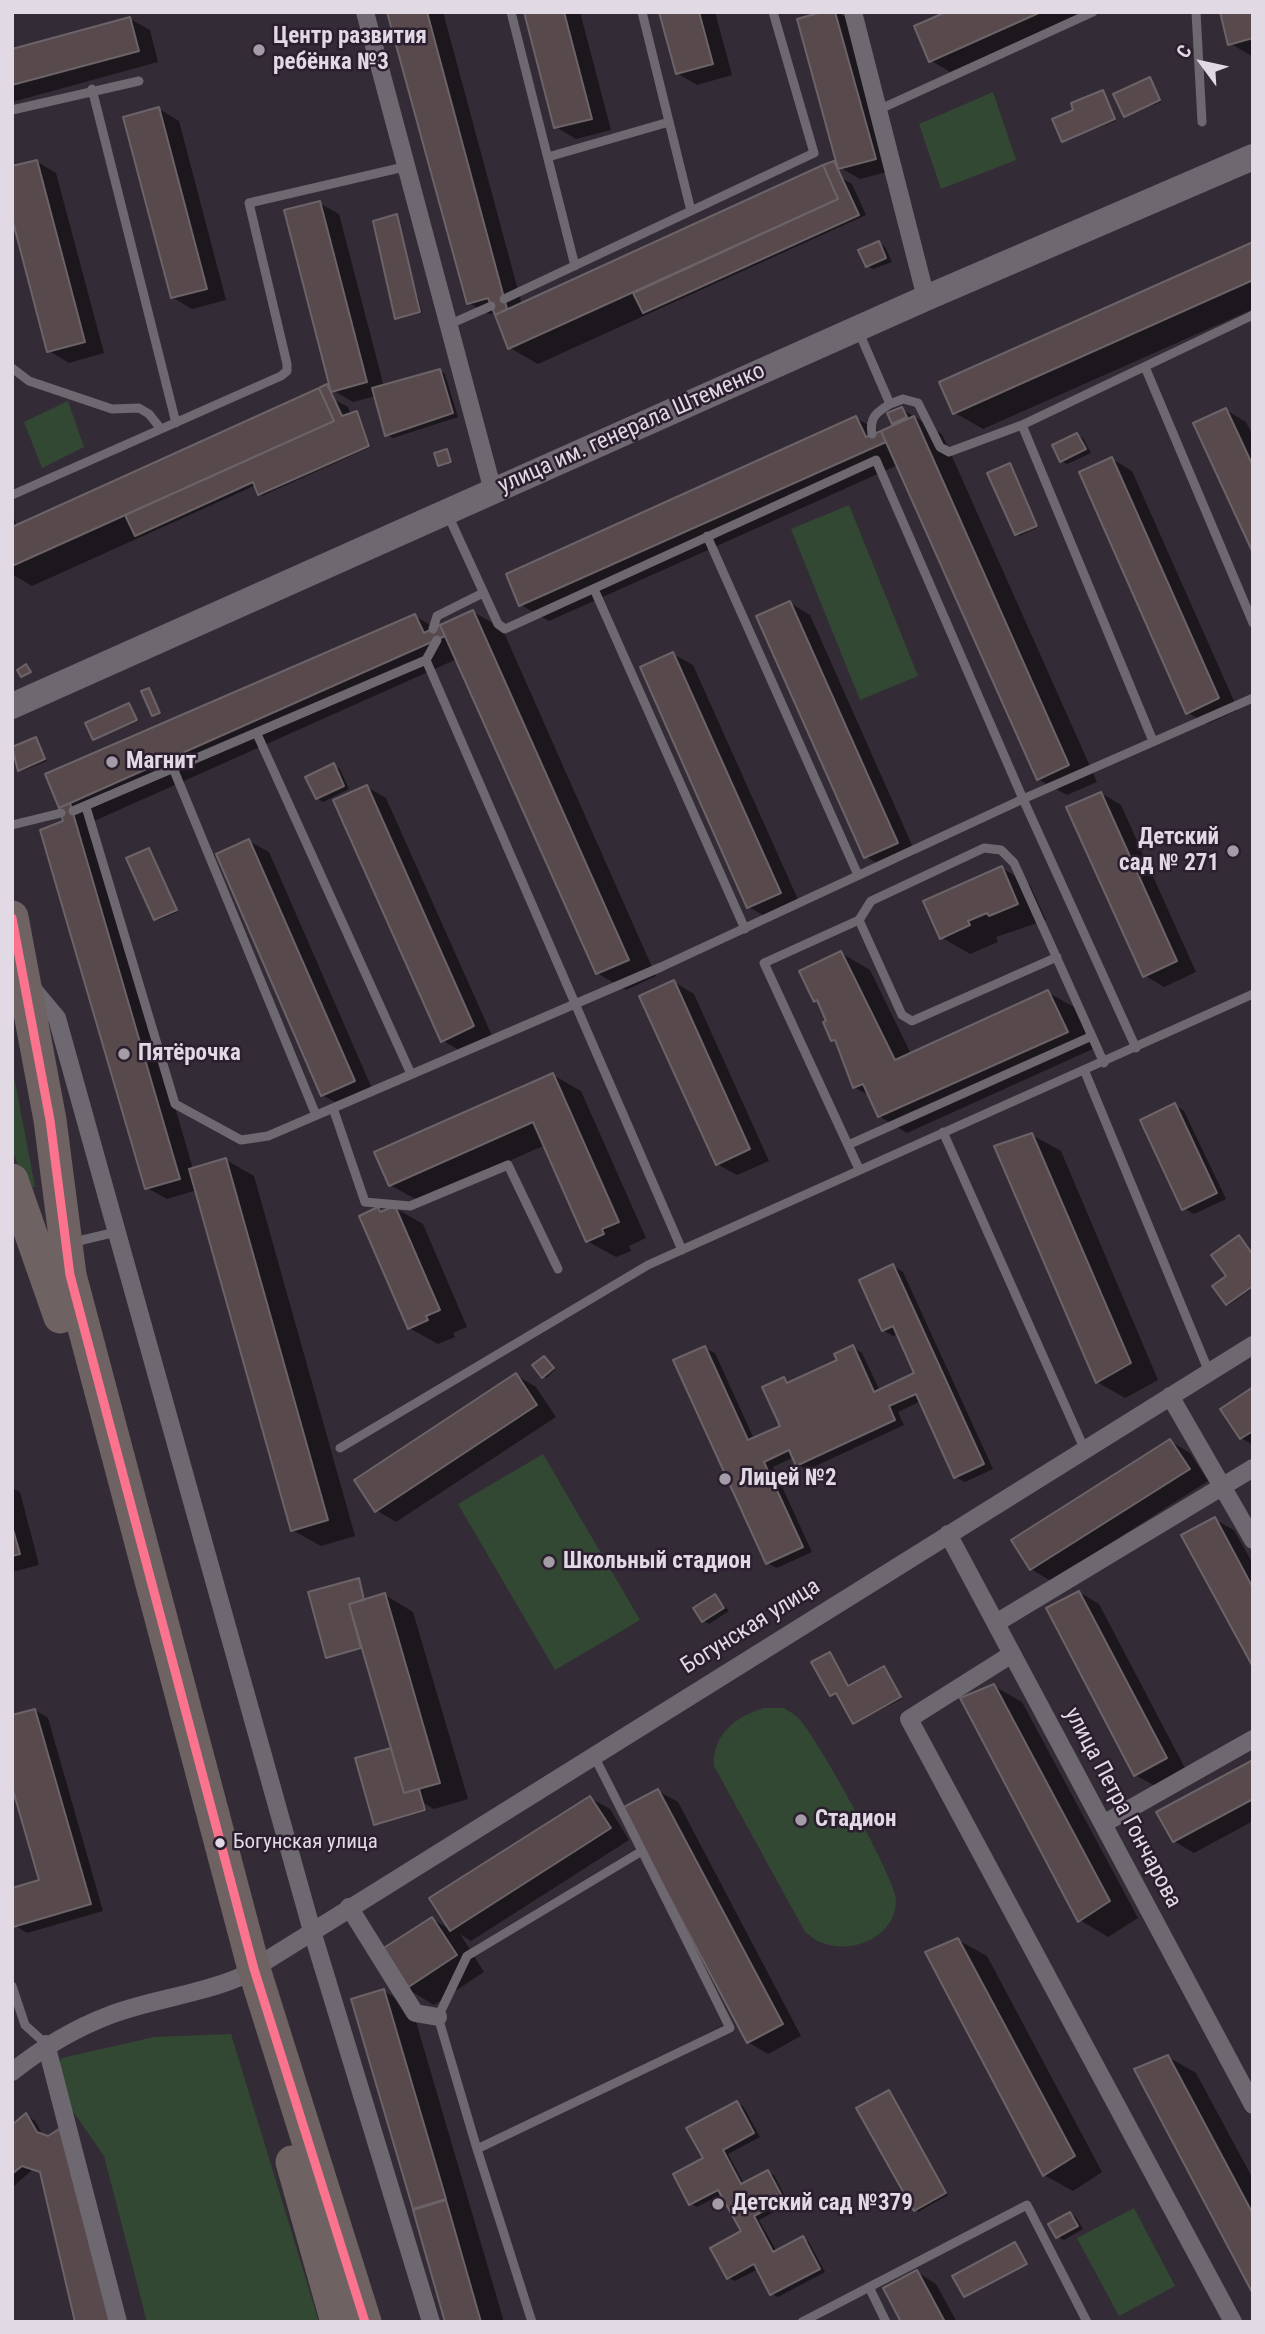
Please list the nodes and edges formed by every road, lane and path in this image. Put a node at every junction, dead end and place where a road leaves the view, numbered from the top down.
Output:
1 (365, 12) edge
2 (511, 12) edge
3 (642, 12) edge
4 (773, 12) edge
5 (853, 12) edge
6 (1093, 12) edge
7 (1196, 12) edge
8 (139, 82) dead end
9 (92, 89) junction
10 (12, 110) edge
11 (878, 110) junction
12 (669, 122) junction
13 (1202, 122) dead end
14 (1253, 157) edge
15 (548, 158) junction
16 (404, 167) junction
17 (691, 211) junction
18 (575, 266) junction
19 (926, 298) junction
20 (504, 299) dead end
21 (491, 306) dead end
22 (1253, 315) edge
23 (446, 326) junction
24 (858, 328) junction
25 (1144, 366) junction
26 (12, 368) edge
27 (890, 404) junction
28 (176, 423) junction
29 (1022, 425) junction
30 (161, 429) junction
31 (872, 434) dead end
32 (874, 447) dead end
33 (876, 460) junction
34 (493, 491) junction
35 (12, 495) edge
36 (447, 513) junction
37 (707, 536) junction
38 (594, 589) junction
39 (483, 593) junction
40 (1253, 624) edge
41 (433, 629) dead end
42 (436, 640) dead end
43 (426, 660) junction
44 (1253, 698) edge
45 (12, 706) edge
46 (257, 734) junction
47 (1153, 741) junction
48 (173, 768) junction
49 (1023, 799) junction
50 (86, 807) junction
51 (73, 811) dead end
52 (61, 813) dead end
53 (12, 825) edge
54 (858, 875) junction
55 (12, 916) edge
56 (859, 920) junction
57 (745, 929) junction
58 (1056, 957) junction
59 (19, 963) edge
60 (1253, 994) edge
61 (577, 1004) junction
62 (1092, 1036) junction
63 (1136, 1048) junction
64 (1104, 1063) junction
65 (1084, 1072) junction
66 (411, 1074) junction
67 (333, 1108) junction
68 (316, 1115) junction
69 (943, 1132) junction
70 (848, 1145) junction
71 (859, 1169) junction
72 (12, 1180) edge
73 (116, 1232) junction
74 (66, 1244) junction
75 (682, 1250) junction
76 (558, 1269) dead end
77 (1253, 1345) edge
78 (1209, 1372) junction
79 (1170, 1396) junction
80 (340, 1448) dead end
81 (1084, 1448) junction
82 (1253, 1468) edge
83 (1222, 1487) junction
84 (948, 1534) junction
85 (1253, 1540) edge
86 (996, 1623) junction
87 (1012, 1654) junction
88 (1253, 1740) edge
89 (593, 1754) junction
90 (1103, 1824) junction
91 (642, 1851) junction
92 (349, 1907) junction
93 (312, 1931) junction
94 (247, 1973) junction
95 (12, 1986) edge
96 (438, 2017) junction
97 (46, 2044) junction
98 (12, 2072) edge
99 (1253, 2105) edge
100 (477, 2148) junction
101 (869, 2287) junction
102 (118, 2322) edge
103 (337, 2322) edge
104 (365, 2322) edge
105 (431, 2322) edge
106 (533, 2322) edge
107 (802, 2322) edge
108 (886, 2322) edge
109 (1087, 2322) edge
110 (1233, 2322) edge

1 - 16 street
2 - 15 lane
3 - 12 lane
4 - 17 lane
5 - 11 street
6 - 11 lane
7 - 13 lane
8 - 9 lane
9 - 10 lane
9 - 28 lane
11 - 19 street
12 - 15 lane
12 - 17 lane
14 - 19 street, улица им. генерала Штеменко
15 - 18 lane
16 - 23 street
16 - 28 lane
17 - 18 lane
18 - 20 lane
19 - 24 street, улица им. генерала Штеменко
21 - 23 lane
22 - 25 lane
23 - 34 street
24 - 27 lane
24 - 34 street, улица им. генерала Штеменко
25 - 29 lane
25 - 40 lane
26 - 30 lane
27 - 29 lane
27 - 31 lane
28 - 30 lane
29 - 47 lane
30 - 35 lane
32 - 33 lane
33 - 37 lane
33 - 49 lane
34 - 36 street, улица им. генерала Штеменко
36 - 39 lane
36 - 45 street, улица им. генерала Штеменко
37 - 38 lane
37 - 54 lane
38 - 39 lane
38 - 57 lane
39 - 41 lane
42 - 43 lane
43 - 46 lane
43 - 61 lane
44 - 47 lane
46 - 48 lane
46 - 66 lane
47 - 49 lane
48 - 50 lane
48 - 68 lane
49 - 54 lane
49 - 63 lane
50 - 51 lane
50 - 68 lane
52 - 53 lane
54 - 57 lane
55 - 59 highway
56 - 58 lane
56 - 58 lane
56 - 70 lane
57 - 61 lane
58 - 62 lane
59 - 73 street
59 - 74 highway
60 - 63 lane
61 - 66 lane
61 - 75 lane
62 - 64 lane
62 - 70 lane
63 - 64 lane
64 - 65 lane
65 - 69 lane
65 - 78 lane
66 - 67 lane
67 - 68 lane
67 - 76 lane
69 - 71 lane
69 - 81 lane
70 - 71 lane
71 - 75 lane
72 - 94 highway
73 - 74 lane
73 - 93 street
74 - 94 highway
75 - 80 lane
77 - 78 street, Богунская улица
78 - 79 street, Богунская улица
79 - 81 street, Богунская улица
79 - 83 street
81 - 84 street, Богунская улица
82 - 83 street
83 - 85 street
83 - 86 street
84 - 86 street, улица Петра Гончарова
84 - 89 street, Богунская улица
86 - 87 street, улица Петра Гончарова
87 - 90 street, улица Петра Гончарова
87 - 110 street
88 - 90 street
89 - 91 lane
89 - 92 street, Богунская улица
90 - 99 street, улица Петра Гончарова
91 - 96 lane
91 - 100 lane
92 - 93 street, Богунская улица
92 - 96 street
93 - 94 street, Богунская улица
93 - 105 street
94 - 97 street, Богунская улица
94 - 103 highway
94 - 104 highway
95 - 97 lane
96 - 100 lane
97 - 98 street, Богунская улица
97 - 102 street
100 - 106 lane
101 - 107 lane
101 - 108 lane
101 - 109 lane

